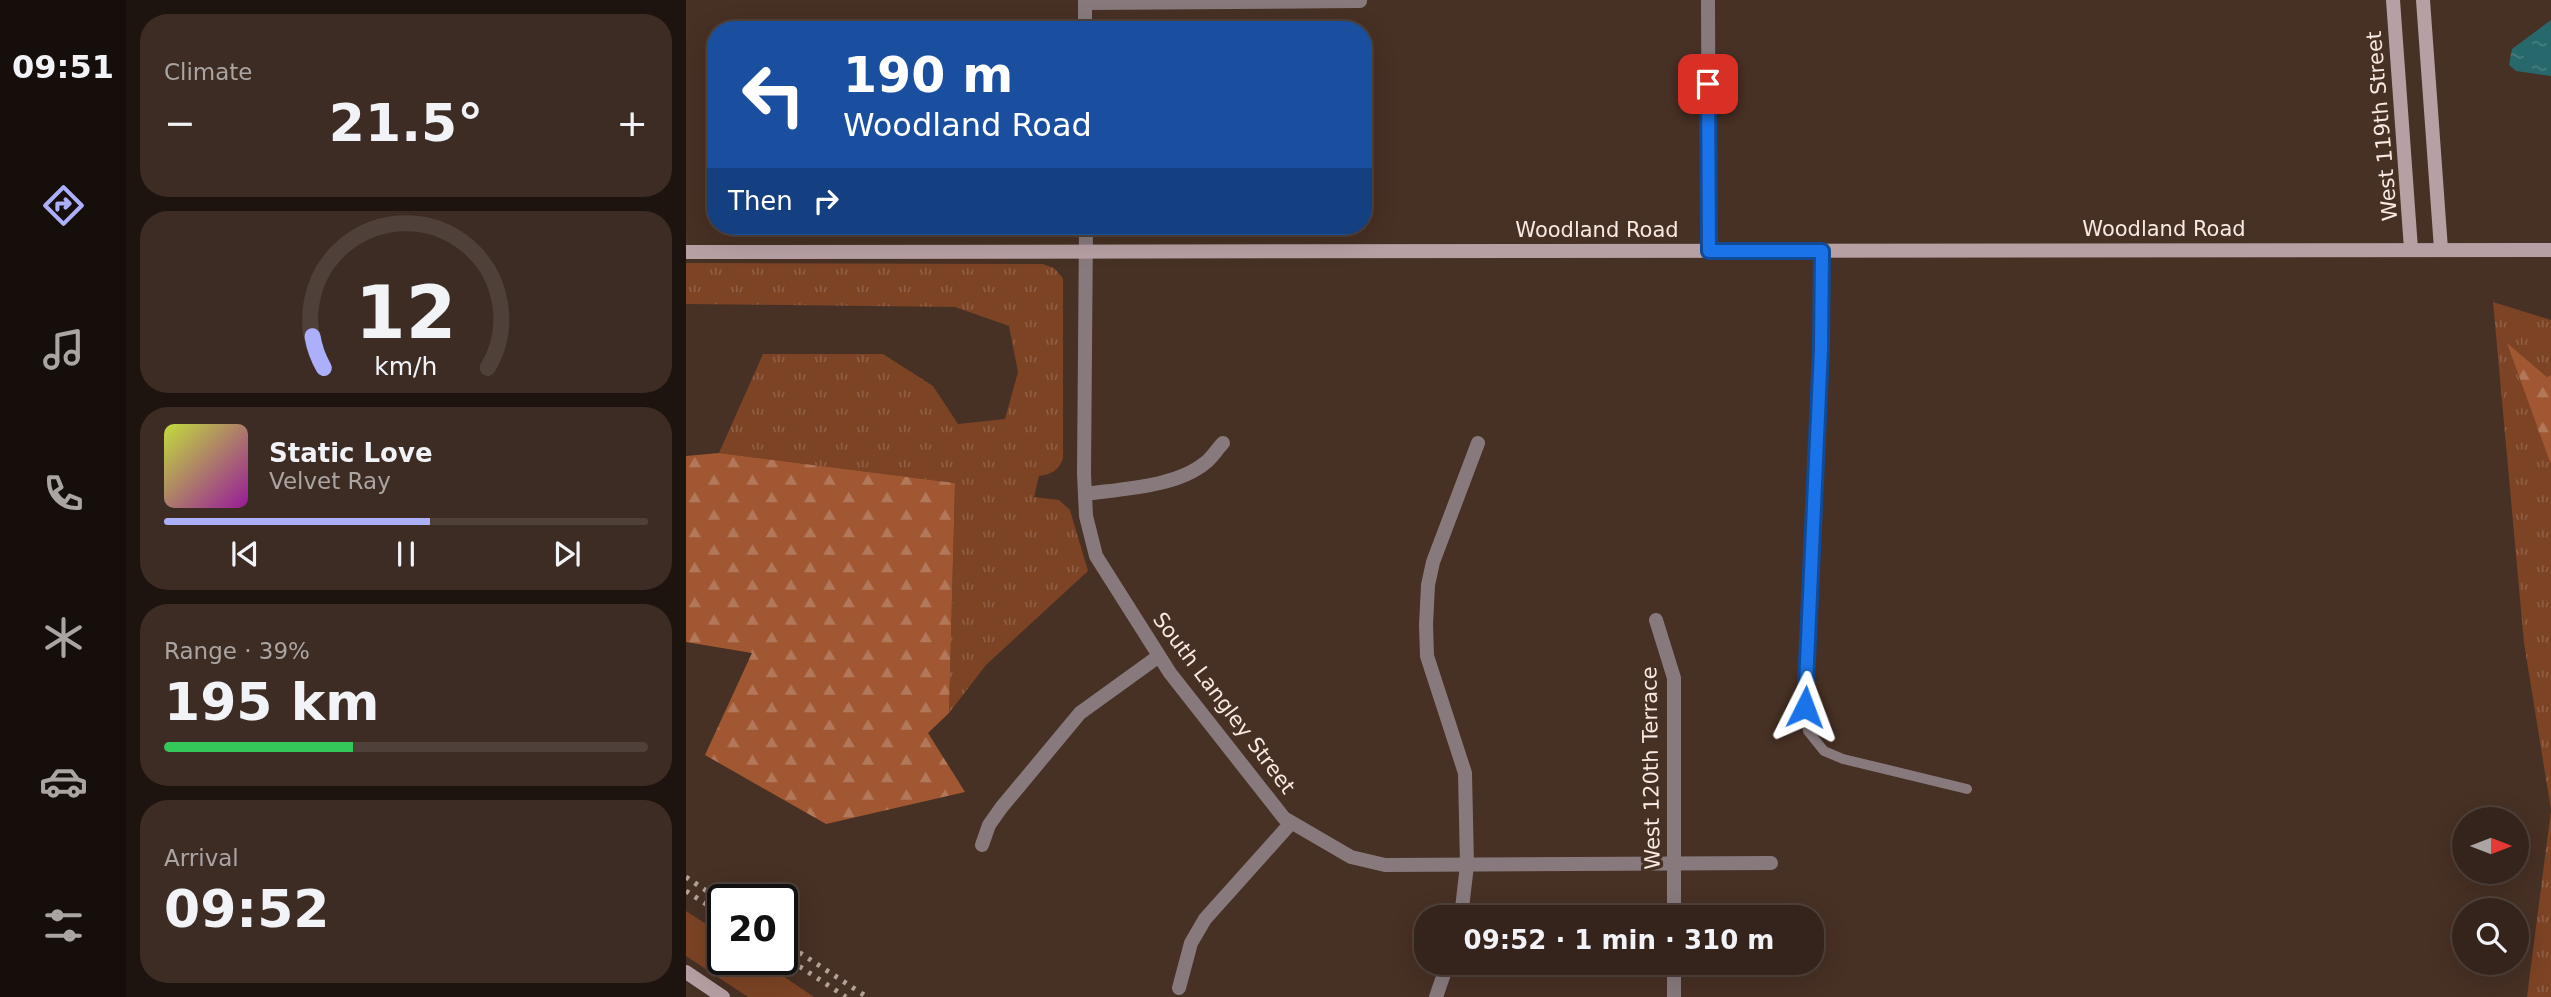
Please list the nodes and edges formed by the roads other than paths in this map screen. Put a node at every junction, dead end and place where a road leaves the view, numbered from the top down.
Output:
1 (1708, 0) edge
2 (2392, 0) edge
3 (2423, 0) edge
4 (1085, 1) edge
5 (1360, 1) edge
6 (1085, 21) edge
7 (1086, 235) edge
8 (2411, 249) junction
9 (2441, 249) junction
10 (2551, 250) edge
11 (1709, 251) junction
12 (1822, 251) junction
13 (686, 252) edge
14 (1086, 252) junction
15 (1223, 443) dead end
16 (1479, 443) dead end
17 (1085, 494) junction
18 (1656, 620) dead end
19 (1159, 656) junction
20 (1967, 789) dead end
21 (1291, 823) junction
22 (982, 845) dead end
23 (1675, 863) junction
24 (1772, 863) dead end
25 (1467, 865) junction
26 (1462, 905) edge
27 (1674, 905) edge
28 (686, 972) edge
29 (1444, 975) edge
30 (1674, 975) edge
31 (1179, 988) dead end
32 (723, 997) edge
33 (1436, 997) edge
34 (1674, 997) edge

1 - 11 street
2 - 8 main road, West 119th Street
3 - 9 main road
4 - 5 street
4 - 6 street
7 - 14 street, South Langley Street
8 - 9 main road, Woodland Road
8 - 12 main road, Woodland Road
9 - 10 main road, Woodland Road
11 - 12 main road, Woodland Road
11 - 14 main road, Woodland Road
12 - 20 lane
13 - 14 main road, Woodland Road
14 - 17 street, South Langley Street
15 - 17 street
16 - 25 street
17 - 19 street, South Langley Street
18 - 23 street, West 120th Terrace
19 - 21 street, South Langley Street
19 - 22 street
21 - 25 street, South Langley Street
21 - 31 street
23 - 24 street, South Langley Street
23 - 25 street, South Langley Street
23 - 27 street, West 120th Terrace
25 - 26 street
28 - 32 main road
29 - 33 street
30 - 34 street

